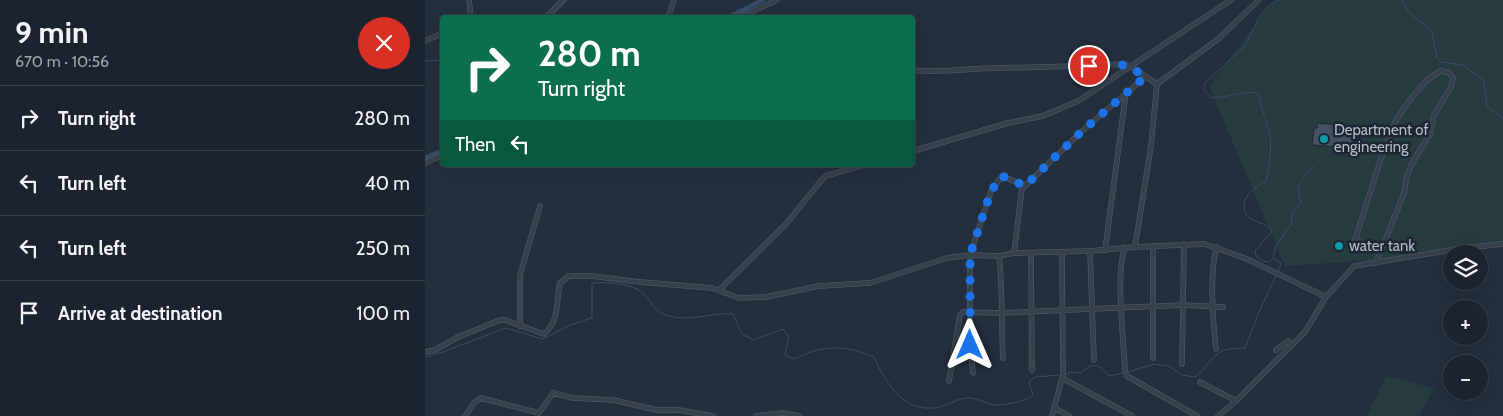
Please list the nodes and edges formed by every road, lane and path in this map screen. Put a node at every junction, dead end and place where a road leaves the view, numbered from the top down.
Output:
1 (469, 0) edge
2 (563, 0) edge
3 (674, 0) edge
4 (777, 0) edge
5 (1231, 0) edge
6 (1259, 0) edge
7 (471, 15) edge
8 (548, 15) edge
9 (669, 15) edge
10 (744, 15) edge
11 (440, 34) edge
12 (425, 41) edge
13 (1130, 66) junction
14 (915, 70) edge
15 (1145, 77) junction
16 (1157, 84) junction
17 (1126, 92) junction
18 (915, 150) edge
19 (440, 156) edge
20 (425, 163) edge
21 (856, 167) edge
22 (1025, 186) junction
23 (541, 206) dead end
24 (1184, 244) junction
25 (1503, 244) edge
26 (1153, 246) junction
27 (1125, 247) junction
28 (1135, 247) junction
29 (1217, 247) junction
30 (1105, 250) junction
31 (1090, 251) junction
32 (1381, 251) junction
33 (1014, 253) junction
34 (1031, 253) junction
35 (1062, 253) junction
36 (970, 255) junction
37 (999, 256) junction
38 (1376, 263) junction
39 (719, 290) junction
40 (1326, 298) junction
41 (1183, 305) junction
42 (1213, 306) junction
43 (1152, 307) junction
44 (1223, 307) dead end
45 (1121, 308) junction
46 (1091, 309) junction
47 (1061, 310) junction
48 (1032, 311) junction
49 (971, 312) junction
50 (1001, 313) junction
51 (520, 326) junction
52 (1292, 345) junction
53 (1215, 349) dead end
54 (1276, 350) dead end
55 (425, 352) edge
56 (1003, 358) dead end
57 (1153, 358) dead end
58 (1093, 360) dead end
59 (1182, 364) dead end
60 (1032, 370) dead end
61 (973, 373) dead end
62 (1062, 376) junction
63 (949, 381) dead end
64 (1200, 382) dead end
65 (1236, 400) junction
66 (1054, 408) junction
67 (465, 416) edge
68 (713, 416) edge
69 (756, 416) edge
70 (799, 416) edge
71 (1052, 416) edge
72 (1069, 416) edge
73 (1132, 416) edge
74 (1197, 416) edge
75 (1218, 416) edge

1 - 7 street
2 - 8 street
3 - 9 street
4 - 10 street
5 - 13 street
6 - 16 street
11 - 12 street
13 - 14 street
13 - 15 street
13 - 18 street
15 - 16 street
15 - 17 street
16 - 28 street
17 - 22 street
17 - 30 street
19 - 20 street
21 - 39 street
22 - 33 street
22 - 36 street
23 - 51 street
24 - 26 street
24 - 29 street
24 - 41 street
25 - 38 street
26 - 28 street
26 - 43 street
27 - 28 street
27 - 30 street
27 - 45 street
29 - 40 street
29 - 42 street
30 - 31 street
31 - 35 street
31 - 46 street
32 - 32 street
32 - 38 street
33 - 34 street
33 - 37 street
34 - 35 street
34 - 48 street
35 - 47 street
36 - 37 street
36 - 39 street
36 - 49 street
37 - 50 street
38 - 40 street
39 - 51 street
40 - 52 street
41 - 42 street
41 - 43 street
41 - 59 street
42 - 44 street
42 - 53 street
43 - 45 street
43 - 57 street
45 - 46 street
45 - 74 street
46 - 47 street
46 - 58 street
47 - 48 street
47 - 62 street
48 - 50 street
48 - 60 street
49 - 50 street
49 - 61 street
49 - 63 street
50 - 56 street
51 - 55 street
52 - 54 street
52 - 65 street
62 - 66 street
62 - 73 street
64 - 65 street
65 - 75 street
66 - 71 street
66 - 72 street
67 - 68 street
69 - 70 street

